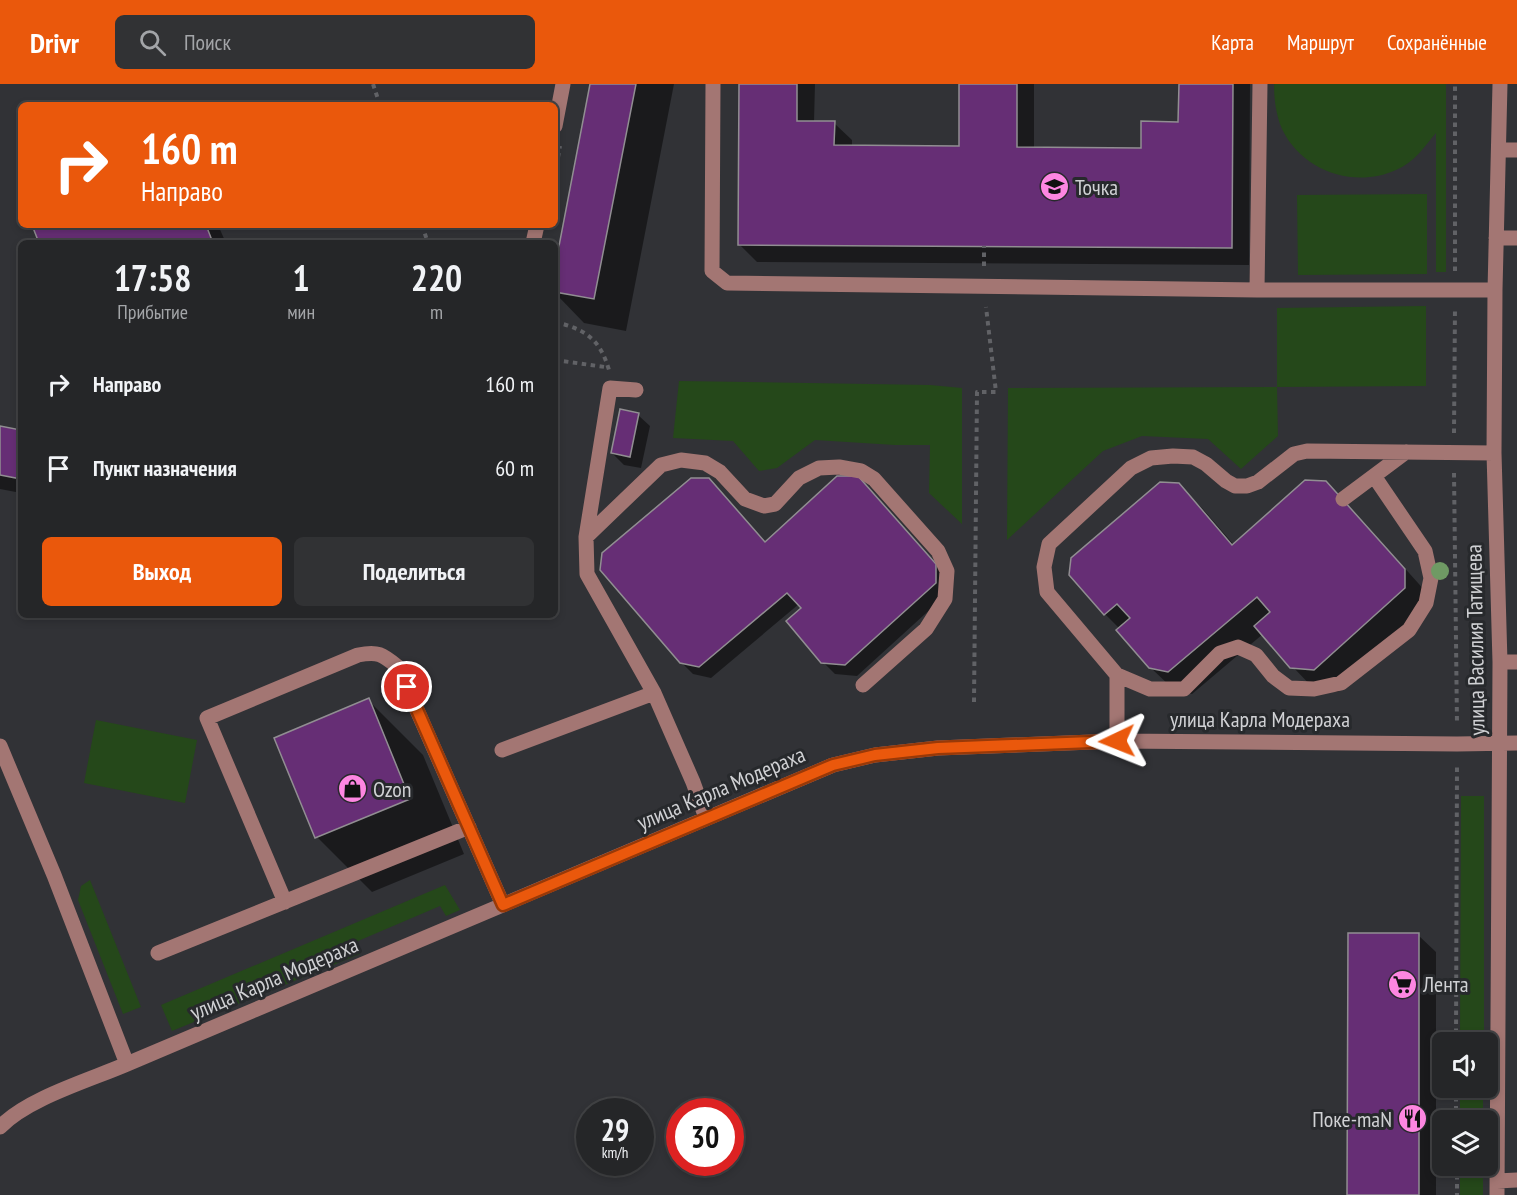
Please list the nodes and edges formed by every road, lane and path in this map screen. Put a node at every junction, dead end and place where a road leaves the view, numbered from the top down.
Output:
1 (373, 84) edge
2 (563, 84) edge
3 (713, 84) edge
4 (1260, 84) edge
5 (1455, 84) edge
6 (1500, 84) edge
7 (379, 102) edge
8 (558, 110) edge
9 (1499, 150) junction
10 (1517, 150) edge
11 (1496, 238) junction
12 (1517, 238) edge
13 (984, 246) dead end
14 (984, 286) junction
15 (1257, 290) junction
16 (1455, 290) junction
17 (1495, 290) junction
18 (558, 323) edge
19 (558, 360) edge
20 (608, 368) junction
21 (610, 388) junction
22 (636, 390) dead end
23 (1406, 452) junction
24 (1454, 453) junction
25 (1494, 453) junction
26 (1374, 476) junction
27 (1343, 499) dead end
28 (586, 537) junction
29 (1500, 662) junction
30 (1517, 662) edge
31 (1117, 675) junction
32 (862, 685) dead end
33 (654, 693) junction
34 (974, 702) dead end
35 (1117, 741) junction
36 (1499, 743) junction
37 (1517, 743) edge
38 (1457, 744) junction
39 (0, 746) edge
40 (502, 750) dead end
41 (706, 818) junction
42 (469, 827) junction
43 (285, 902) junction
44 (503, 905) junction
45 (158, 953) dead end
46 (1456, 1032) edge
47 (127, 1064) junction
48 (0, 1127) edge
49 (1456, 1176) edge
50 (1517, 1180) edge
51 (1497, 1188) edge
52 (1457, 1195) edge

1 - 7 path
2 - 8 street
3 - 14 street
4 - 15 street
5 - 16 path
6 - 9 street, улица Василия Татищева
9 - 10 street
9 - 11 street, улица Василия Татищева
11 - 12 street
11 - 17 street, улица Василия Татищева
13 - 14 path
14 - 15 street
14 - 34 path
15 - 16 street
16 - 17 street
16 - 24 path
17 - 25 street, улица Василия Татищева
18 - 20 path
19 - 20 path
20 - 21 path
21 - 22 street
21 - 28 street
23 - 24 street
23 - 26 street
23 - 31 street
24 - 25 street
24 - 38 path
25 - 29 street, улица Василия Татищева
26 - 27 street
26 - 31 street
28 - 32 street
28 - 33 street
29 - 30 street
29 - 36 street, улица Василия Татищева
31 - 35 street
33 - 40 street
33 - 41 street
35 - 38 street, улица Карла Модераха
35 - 41 street, улица Карла Модераха
36 - 37 street, улица Карла Модераха
36 - 38 street, улица Карла Модераха
36 - 51 street, улица Василия Татищева
38 - 46 path
39 - 47 street
41 - 44 street, улица Карла Модераха
42 - 43 street
42 - 43 street
42 - 44 street
43 - 45 street
44 - 47 street, улица Карла Модераха
47 - 48 street, улица Карла Модераха
49 - 52 path
50 - 51 street

